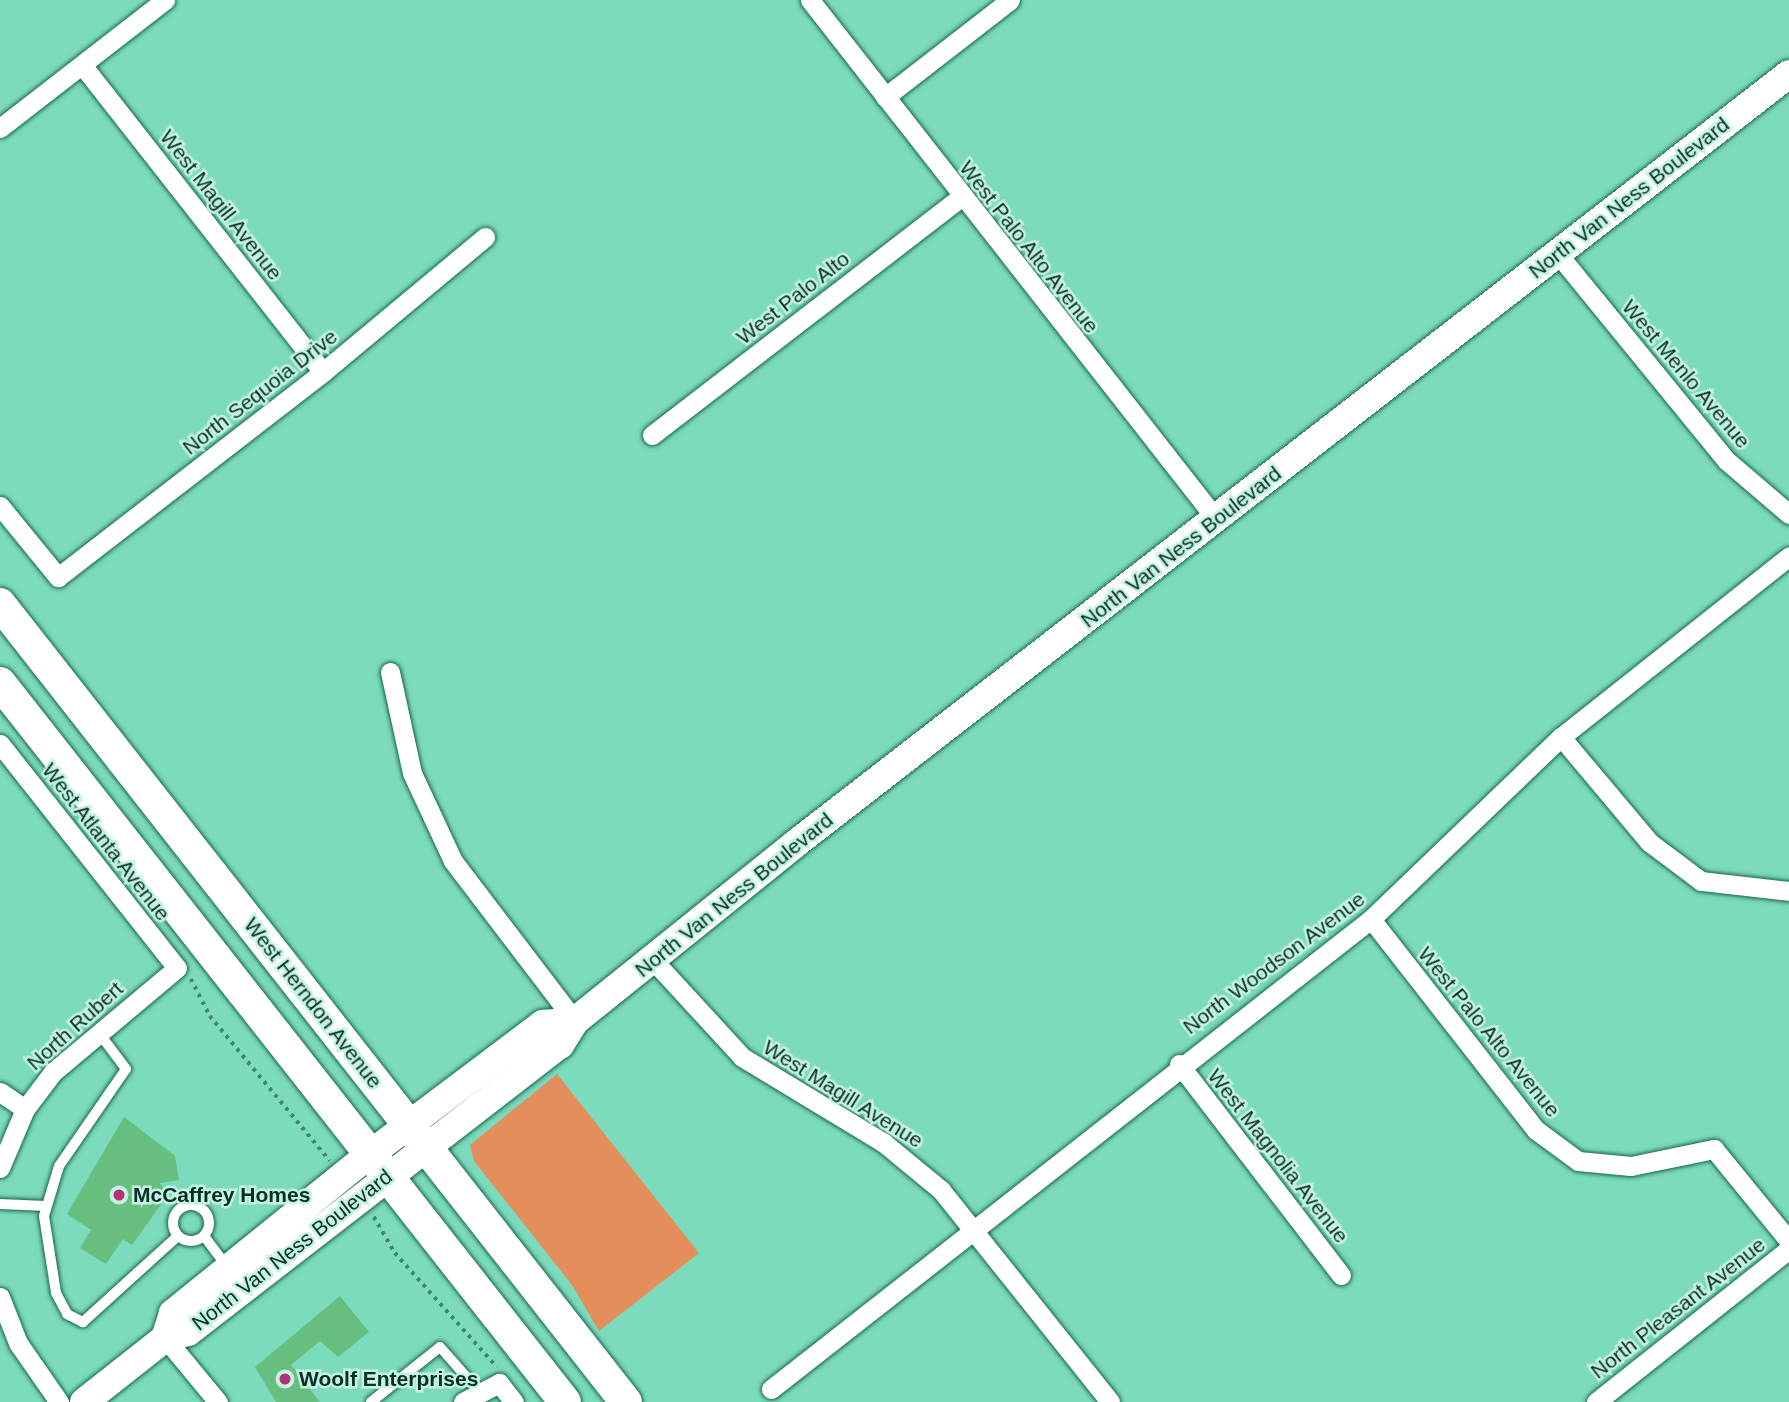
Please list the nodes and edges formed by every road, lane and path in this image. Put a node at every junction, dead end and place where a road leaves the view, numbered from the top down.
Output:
1 (165, 0) edge
2 (810, 0) edge
3 (1010, 0) edge
4 (83, 66) junction
5 (1789, 74) edge
6 (885, 97) junction
7 (0, 128) edge
8 (961, 197) junction
9 (485, 237) dead end
10 (1558, 254) junction
11 (323, 372) junction
12 (652, 435) dead end
13 (0, 506) edge
14 (1789, 514) edge
15 (1216, 519) junction
16 (1789, 556) edge
17 (0, 604) edge
18 (390, 672) dead end
19 (0, 682) edge
20 (1562, 737) junction
21 (0, 744) edge
22 (1789, 891) edge
23 (1371, 919) junction
24 (652, 959) junction
25 (177, 968) junction
26 (575, 1021) junction
27 (99, 1033) junction
28 (1179, 1064) junction
29 (0, 1092) edge
30 (25, 1108) junction
31 (418, 1137) junction
32 (331, 1162) dead end
33 (378, 1166) junction
34 (0, 1168) edge
35 (0, 1204) edge
36 (46, 1206) junction
37 (371, 1211) dead end
38 (975, 1231) junction
39 (178, 1236) junction
40 (204, 1236) junction
41 (1789, 1241) edge
42 (1789, 1249) edge
43 (228, 1268) junction
44 (1341, 1275) dead end
45 (0, 1297) edge
46 (165, 1338) junction
47 (499, 1377) junction
48 (771, 1388) dead end
49 (470, 1396) edge
50 (59, 1402) edge
51 (84, 1402) edge
52 (218, 1402) edge
53 (371, 1402) edge
54 (514, 1402) edge
55 (565, 1402) edge
56 (626, 1402) edge
57 (1110, 1402) edge
58 (1596, 1402) edge

1 - 4 street
2 - 6 street, West Palo Alto Avenue
3 - 6 street
4 - 7 street
4 - 11 street, West Magill Avenue
5 - 10 street, North Van Ness Boulevard
6 - 8 street, West Palo Alto Avenue
8 - 12 street, West Palo Alto
8 - 15 street, West Palo Alto Avenue
9 - 11 street, North Sequoia Drive
10 - 14 street, West Menlo Avenue
10 - 15 street, North Van Ness Boulevard
11 - 13 street, North Sequoia Drive
15 - 24 street, North Van Ness Boulevard
16 - 20 street, North Woodson Avenue
17 - 31 main road, West Herndon Avenue
18 - 26 street
19 - 33 main road
20 - 22 street
20 - 23 street, North Woodson Avenue
21 - 25 street, West Atlanta Avenue
23 - 28 street, North Woodson Avenue
23 - 41 street, West Palo Alto Avenue
24 - 26 street, North Van Ness Boulevard
24 - 38 street, West Magill Avenue
25 - 27 street, North Rubert
25 - 32 path
26 - 31 street, North Van Ness Boulevard
27 - 30 street, North Rubert
27 - 36 lane
28 - 38 street, North Woodson Avenue
28 - 44 street, West Magnolia Avenue
29 - 30 street
30 - 34 street, North Rubert
31 - 33 street, North Van Ness Boulevard
31 - 56 main road, West Herndon Avenue
33 - 43 street, North Van Ness Boulevard
33 - 46 street, North Van Ness Boulevard
33 - 55 main road
35 - 36 lane
36 - 39 lane
37 - 47 path
38 - 48 street, North Woodson Avenue
38 - 57 street, West Magill Avenue
39 - 40 lane
39 - 40 lane
40 - 43 lane
42 - 58 street, North Pleasant Avenue
43 - 46 street, North Van Ness Boulevard
45 - 50 street
46 - 51 street, North Van Ness Boulevard
46 - 52 street
47 - 49 street
47 - 54 street
49 - 53 lane

